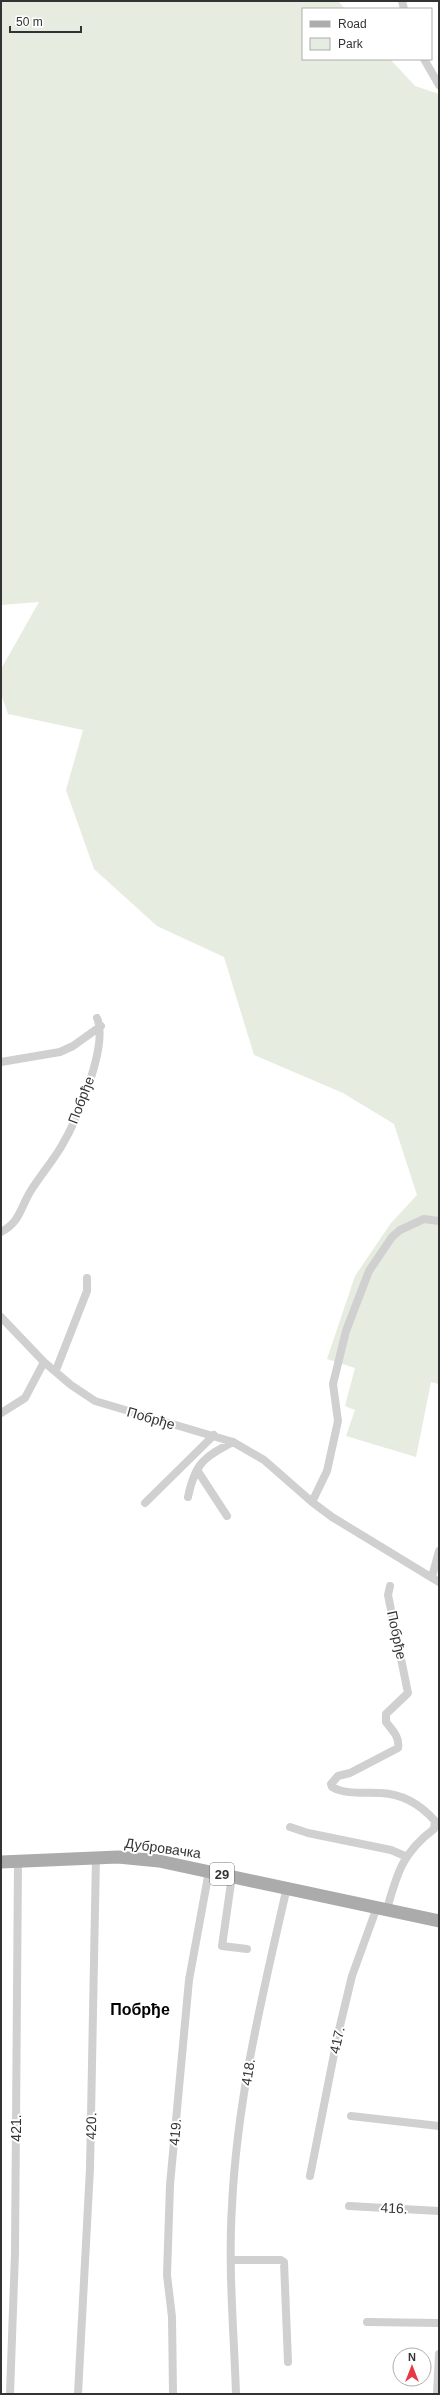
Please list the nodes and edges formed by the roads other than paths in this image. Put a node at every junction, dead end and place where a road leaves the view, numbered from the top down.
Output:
1 (425, 60) edge
2 (439, 85) edge
3 (97, 1018) dead end
4 (101, 1026) junction
5 (1, 1062) edge
6 (439, 1221) edge
7 (1, 1232) edge
8 (87, 1278) dead end
9 (1, 1317) edge
10 (44, 1362) junction
11 (56, 1370) junction
12 (1, 1413) edge
13 (214, 1435) junction
14 (233, 1442) junction
15 (197, 1470) junction
16 (188, 1497) dead end
17 (312, 1502) junction
18 (145, 1503) dead end
19 (227, 1516) dead end
20 (439, 1551) edge
21 (436, 1580) edge
22 (390, 1586) dead end
23 (290, 1827) dead end
24 (405, 1856) junction
25 (96, 1857) junction
26 (1, 1862) edge
27 (18, 1862) junction
28 (209, 1871) junction
29 (232, 1876) junction
30 (287, 1887) junction
31 (382, 1908) junction
32 (439, 1921) edge
33 (247, 1949) dead end
34 (351, 2116) dead end
35 (439, 2126) edge
36 (310, 2176) dead end
37 (349, 2206) dead end
38 (439, 2211) edge
39 (231, 2260) junction
40 (367, 2322) dead end
41 (439, 2323) edge
42 (439, 2354) edge
43 (288, 2362) dead end
44 (10, 2394) edge
45 (78, 2394) edge
46 (173, 2394) edge
47 (236, 2394) edge
48 (438, 2394) edge

1 - 2 street
3 - 4 street
4 - 5 street
4 - 7 street, Побрђе
6 - 17 street
8 - 11 street
9 - 10 street, Побрђе
10 - 11 street, Побрђе
10 - 12 street
11 - 13 street, Побрђе
13 - 14 street, Побрђе
13 - 18 street
14 - 15 street
14 - 17 street, Побрђе
15 - 16 street
15 - 19 street
17 - 21 street, Побрђе
20 - 21 street, Побрђе
22 - 24 street, Побрђе
23 - 24 street
24 - 31 street
25 - 27 main road, Дубровачка / 29
25 - 28 main road, Дубровачка / 29
25 - 45 street, 420.
26 - 27 main road, Дубровачка / 29
27 - 44 street, 421.
28 - 29 main road, Дубровачка / 29
28 - 46 street, 419.
29 - 30 main road, Дубровачка / 29
29 - 33 street
30 - 31 main road, Дубровачка / 29
30 - 39 street, 418.
31 - 32 main road, Дубровачка / 29
31 - 36 street, 417.
34 - 35 street
37 - 38 street, 416.
39 - 43 street
39 - 47 street, 418.
40 - 41 street
42 - 48 street

